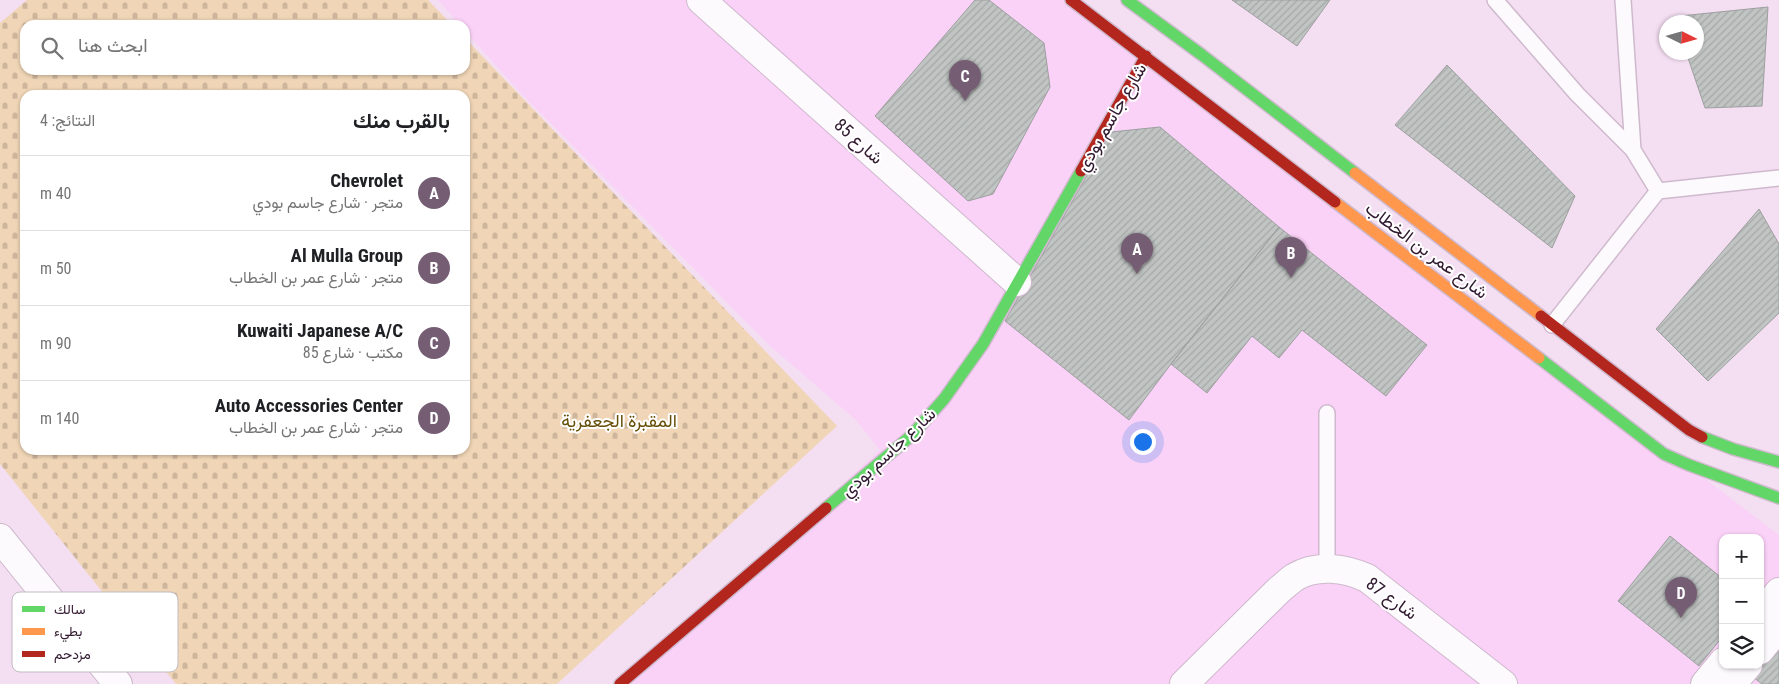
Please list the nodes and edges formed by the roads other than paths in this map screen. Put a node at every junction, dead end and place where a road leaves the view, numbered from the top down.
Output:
1 (701, 0) edge
2 (1071, 0) edge
3 (1127, 0) edge
4 (1495, 0) edge
5 (1623, 0) edge
6 (1146, 56) junction
7 (1634, 150) junction
8 (1779, 178) edge
9 (1658, 191) junction
10 (1017, 282) junction
11 (1552, 325) junction
12 (1327, 413) dead end
13 (1779, 462) edge
14 (1779, 498) edge
15 (0, 538) edge
16 (1327, 569) junction
17 (44, 592) edge
18 (1779, 592) edge
19 (1764, 610) edge
20 (1779, 627) edge
21 (1764, 645) edge
22 (1719, 667) edge
23 (1745, 669) edge
24 (108, 672) edge
25 (626, 682) edge
26 (118, 684) edge
27 (1184, 684) edge
28 (1503, 684) edge
29 (1705, 684) edge
30 (1732, 684) edge

1 - 10 street, شارع 85
2 - 6 street, شارع عمر بن الخطاب
3 - 11 street, شارع عمر بن الخطاب
4 - 7 lane
5 - 7 lane
6 - 10 street, شارع جاسم بودي
6 - 14 street, شارع عمر بن الخطاب
7 - 9 lane
8 - 9 lane
9 - 11 lane
10 - 25 street, شارع جاسم بودي
11 - 13 street, شارع عمر بن الخطاب
12 - 16 lane
15 - 17 street
16 - 27 street, شارع 87
16 - 28 street, شارع 87
18 - 19 street
20 - 21 street
22 - 29 street
23 - 30 street
24 - 26 street

